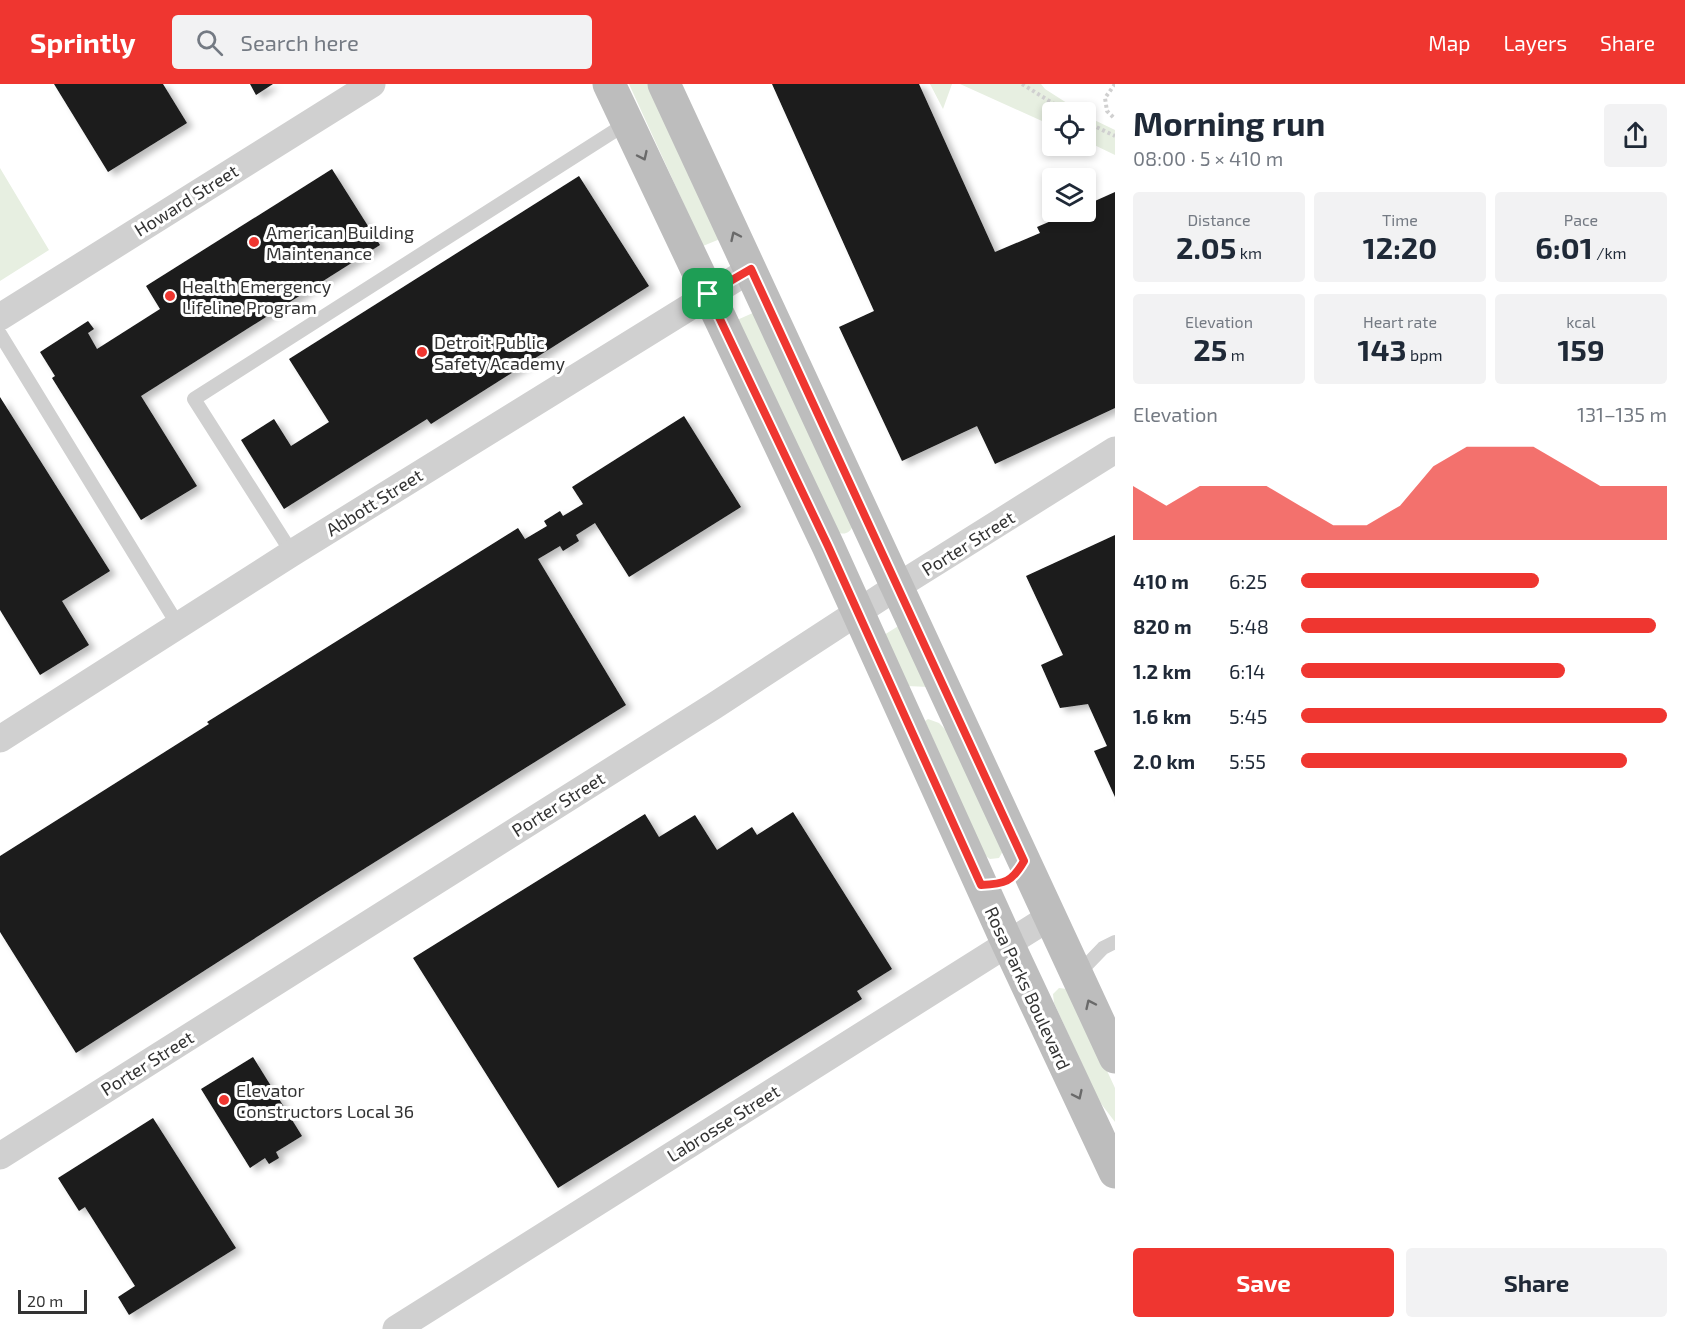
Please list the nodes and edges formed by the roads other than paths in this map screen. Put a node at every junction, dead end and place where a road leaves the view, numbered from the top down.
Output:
1 (372, 84) edge
2 (609, 84) edge
3 (664, 84) edge
4 (627, 123) junction
5 (751, 269) junction
6 (708, 294) junction
7 (0, 317) edge
8 (0, 334) edge
9 (1115, 450) edge
10 (868, 522) junction
11 (828, 546) junction
12 (292, 553) junction
13 (898, 586) junction
14 (858, 614) junction
15 (178, 626) junction
16 (901, 708) junction
17 (962, 726) junction
18 (0, 739) edge
19 (1024, 861) junction
20 (981, 885) junction
21 (1050, 917) junction
22 (1115, 942) edge
23 (1008, 945) junction
24 (1077, 975) junction
25 (1032, 998) junction
26 (1115, 1057) edge
27 (0, 1156) edge
28 (1115, 1173) edge
29 (396, 1329) edge

1 - 7 street, Howard Street
2 - 4 main road, Rosa Parks Boulevard
5 -> 3 main road
4 -> 6 main road, Rosa Parks Boulevard
4 - 12 lane
5 - 6 street, Abbott Street
5 - 10 main road
6 - 11 main road, Rosa Parks Boulevard
6 - 12 street, Abbott Street
8 - 15 lane
9 - 13 street, Porter Street
10 - 11 main road
10 - 13 main road
11 - 14 main road, Rosa Parks Boulevard
12 - 15 street, Abbott Street
13 - 14 street, Porter Street
13 - 17 main road
14 - 16 main road, Rosa Parks Boulevard
14 - 27 street, Porter Street
15 - 18 street, Abbott Street
16 - 17 main road
16 - 20 main road, Rosa Parks Boulevard
17 - 19 main road
19 - 20 main road
19 - 21 main road
20 - 23 main road, Rosa Parks Boulevard
21 - 23 street, Labrosse Street
21 - 24 main road
22 - 24 lane
23 - 25 main road, Rosa Parks Boulevard
23 - 29 street, Labrosse Street
24 - 25 main road
26 -> 24 main road
25 -> 28 main road, Rosa Parks Boulevard

